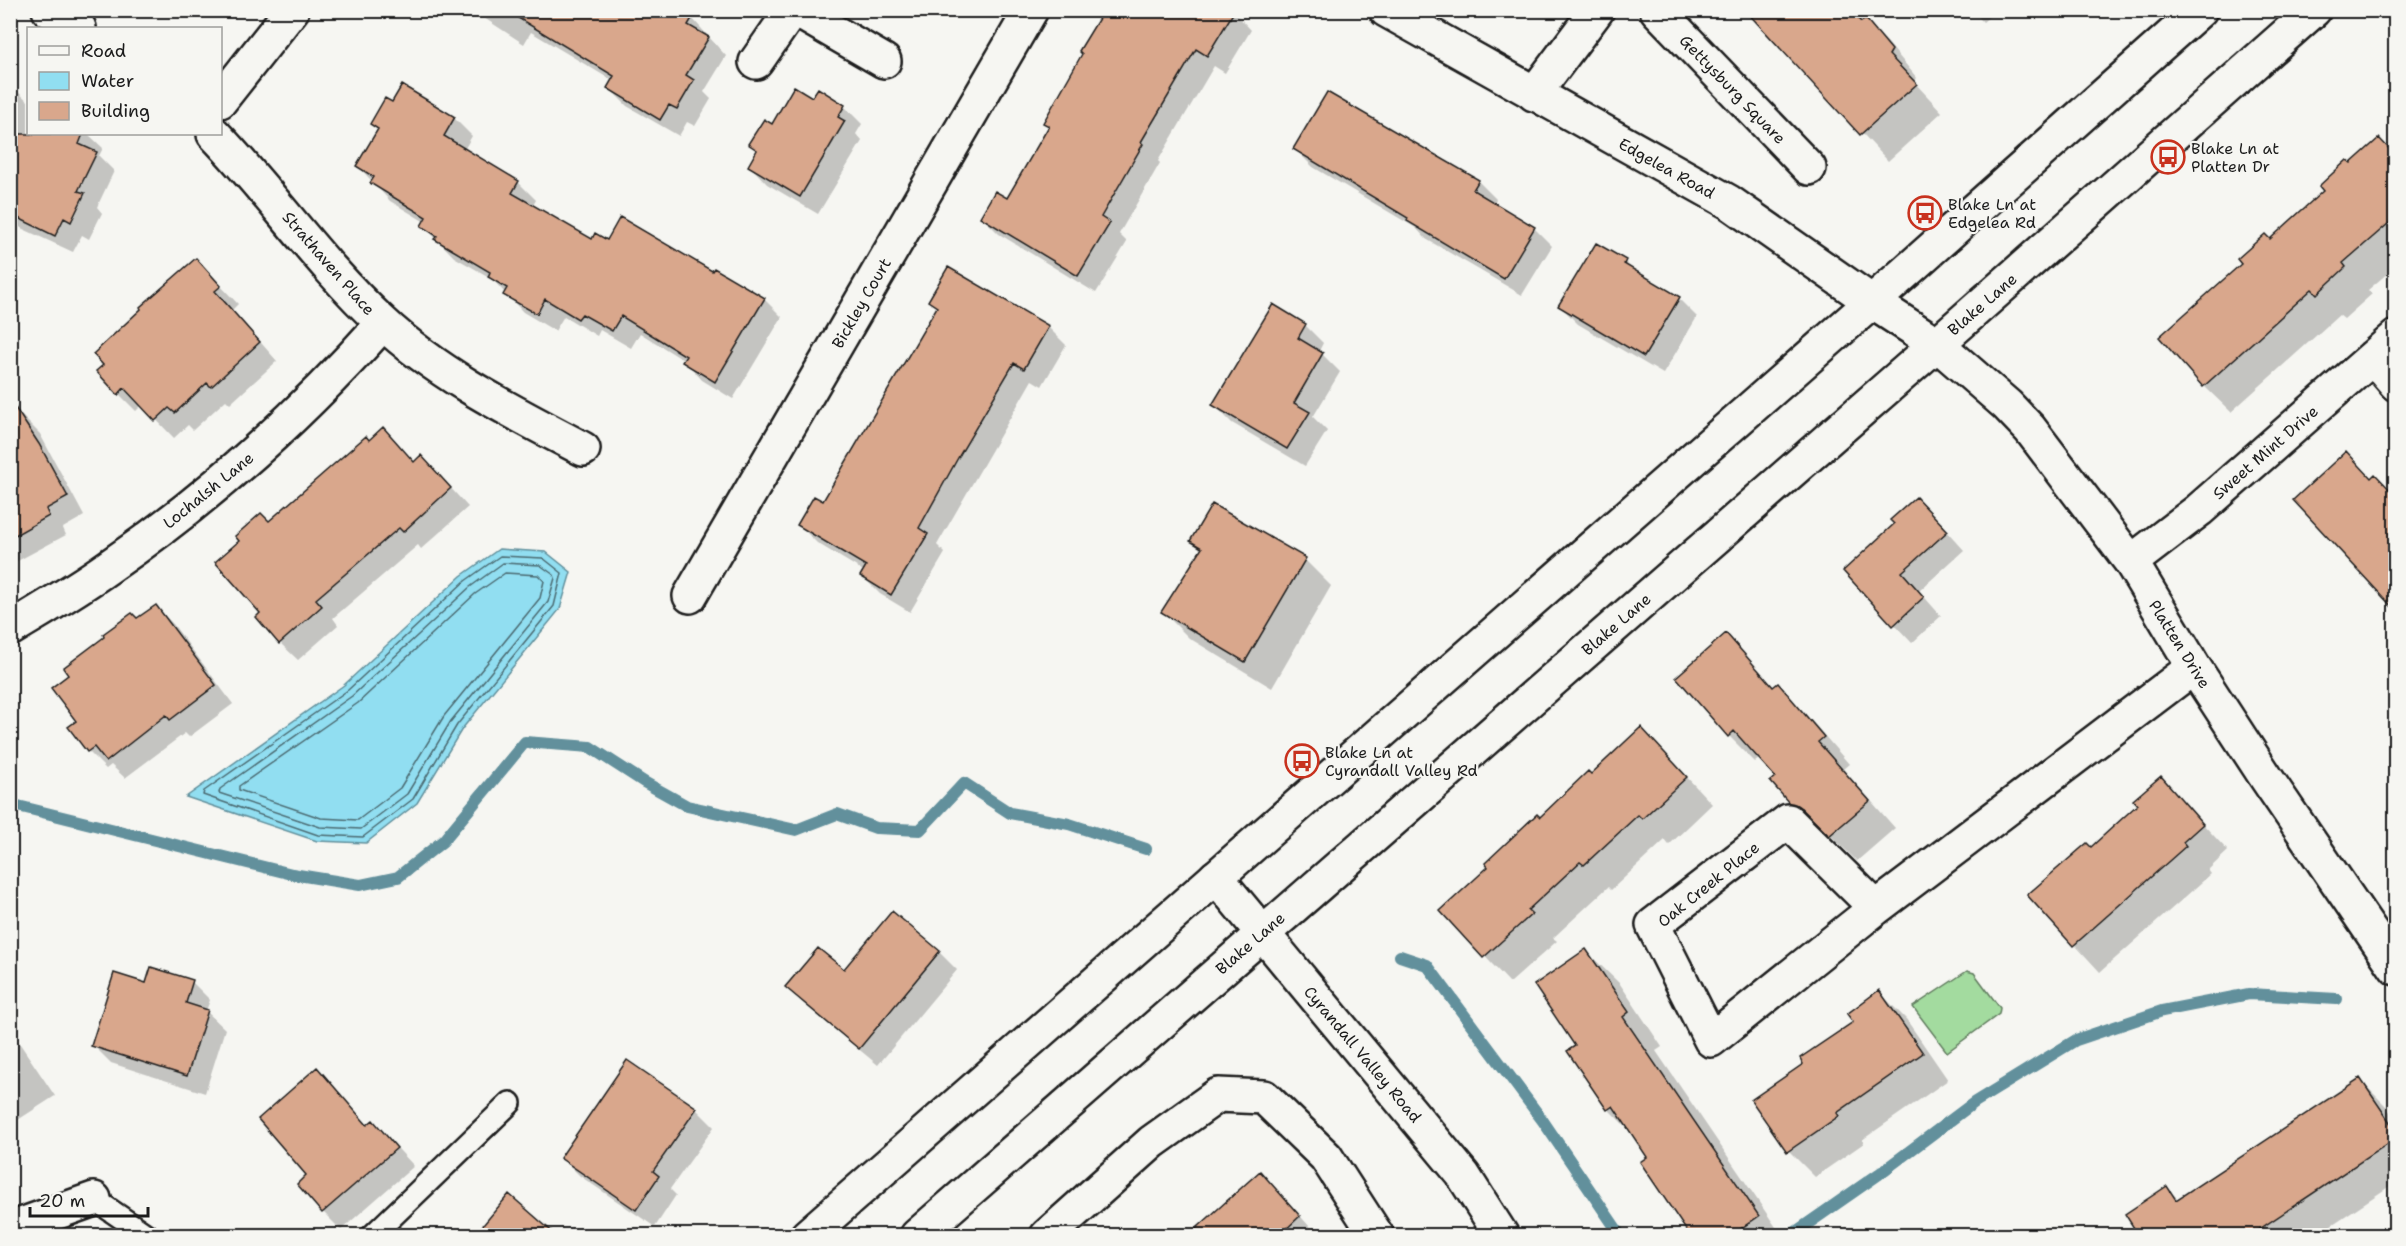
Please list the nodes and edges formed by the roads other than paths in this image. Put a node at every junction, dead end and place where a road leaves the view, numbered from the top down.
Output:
1 (49, 10) edge
2 (292, 10) edge
3 (794, 10) edge
4 (1031, 10) edge
5 (1386, 10) edge
6 (1597, 10) edge
7 (1657, 10) edge
8 (2200, 10) edge
9 (2314, 10) edge
10 (77, 27) edge
11 (885, 61) dead end
12 (756, 62) dead end
13 (1534, 94) junction
14 (222, 98) edge
15 (215, 135) edge
16 (1809, 168) dead end
17 (1872, 302) junction
18 (383, 323) junction
19 (1937, 344) junction
20 (2384, 347) edge
21 (2396, 384) edge
22 (583, 449) dead end
23 (2131, 562) junction
24 (690, 596) dead end
25 (10, 629) edge
26 (2194, 667) junction
27 (1216, 877) junction
28 (1876, 908) junction
29 (1262, 933) junction
30 (2396, 968) edge
31 (510, 1103) dead end
32 (94, 1199) joint
33 (10, 1229) edge
34 (148, 1236) edge
35 (372, 1236) edge
36 (807, 1236) edge
37 (917, 1236) edge
38 (1047, 1236) edge
39 (1377, 1236) edge
40 (1502, 1236) edge

1 - 10 street
2 - 14 street
3 - 11 street
3 - 12 street
4 - 24 street, Bickley Court
5 - 13 street, Edgelea Road
6 - 13 street
7 - 16 street, Gettysburg Square
8 - 17 street
9 - 19 street, Blake Lane
13 - 17 street, Edgelea Road
15 - 18 street, Strathaven Place
17 - 19 street, Edgelea Road
17 - 27 street
18 - 22 street, Strathaven Place
18 - 25 street, Lochalsh Lane
19 - 23 street, Platten Drive
19 - 29 street, Blake Lane
20 - 21 street
20 - 23 street, Sweet Mint Drive
23 - 26 street, Platten Drive
26 - 28 street, Oak Creek Place
26 - 30 street, Platten Drive
27 - 29 street, Cyrandall Valley Road
27 - 36 street
28 - 28 street, Oak Creek Place
29 - 37 street, Blake Lane
29 - 40 street, Cyrandall Valley Road
31 - 35 lane
32 - 33 street
32 - 34 lane
38 - 39 street

